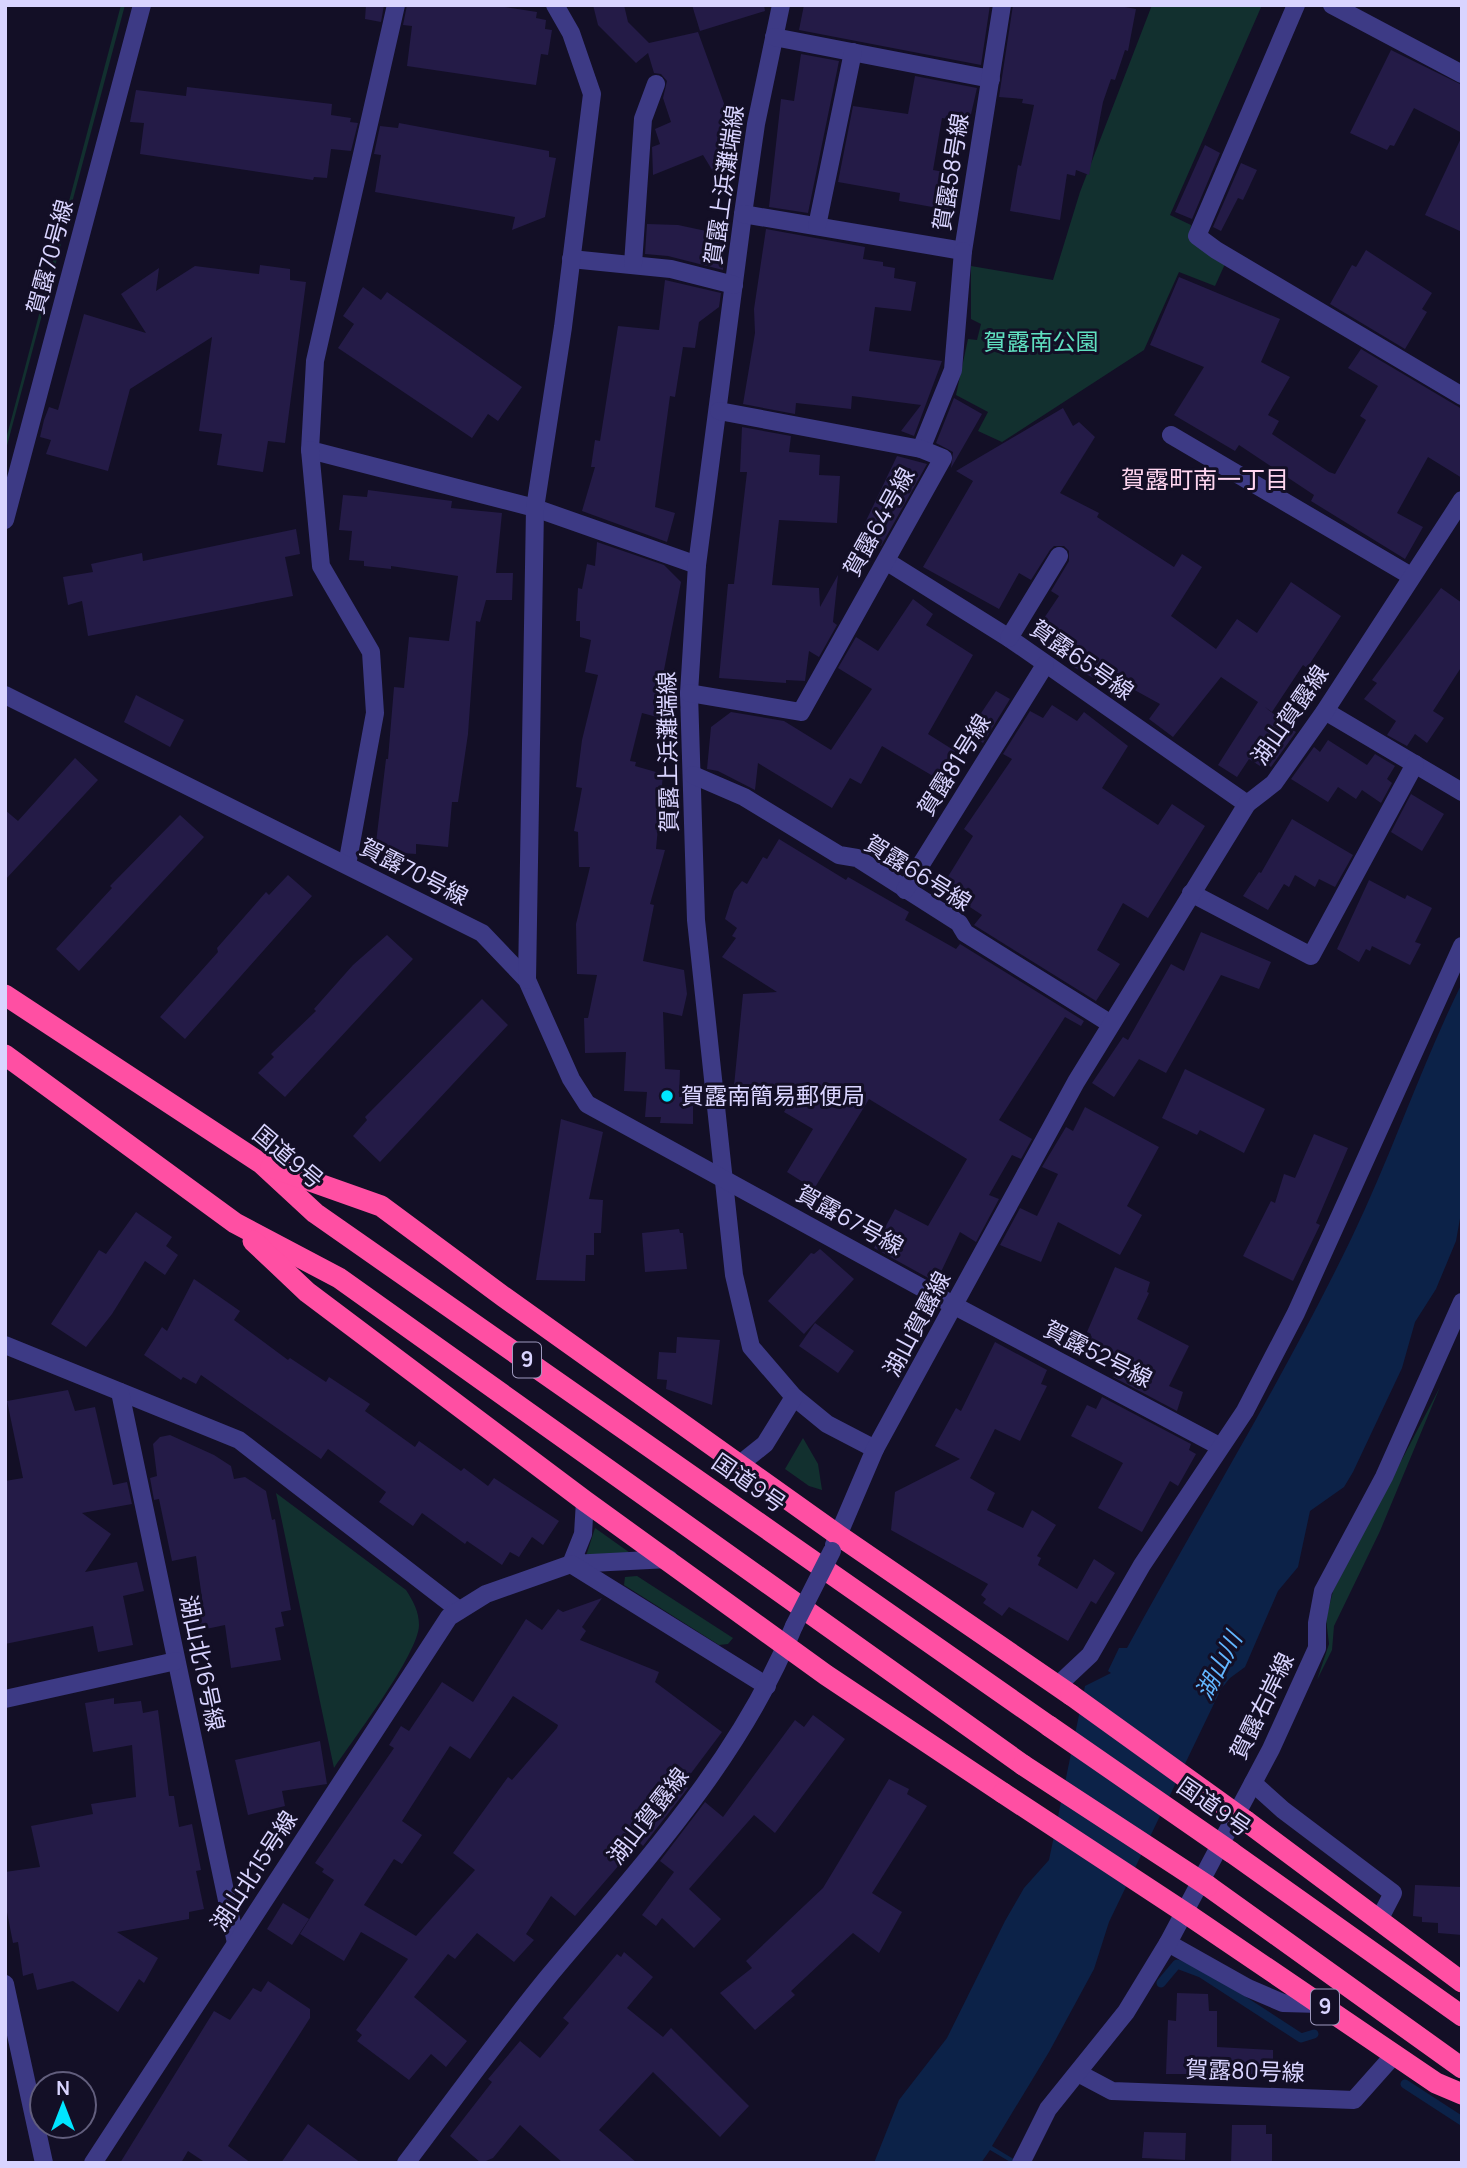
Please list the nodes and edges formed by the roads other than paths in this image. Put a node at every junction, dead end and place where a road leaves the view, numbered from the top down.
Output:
1 (142, 5) edge
2 (396, 5) edge
3 (555, 5) edge
4 (781, 5) edge
5 (1002, 5) edge
6 (1296, 5) edge
7 (1332, 5) edge
8 (774, 37) junction
9 (853, 52) junction
10 (1462, 74) edge
11 (991, 79) junction
12 (656, 84) dead end
13 (743, 214) junction
14 (817, 226) junction
15 (963, 251) junction
16 (571, 259) junction
17 (633, 264) junction
18 (734, 285) junction
19 (1462, 396) edge
20 (719, 411) junction
21 (1171, 435) dead end
22 (921, 449) junction
23 (310, 450) junction
24 (1462, 500) edge
25 (535, 508) junction
26 (5, 520) edge
27 (1059, 556) dead end
28 (886, 561) junction
29 (697, 565) junction
30 (1411, 576) junction
31 (1009, 638) junction
32 (1045, 665) junction
33 (689, 692) junction
34 (5, 695) edge
35 (1325, 711) junction
36 (1415, 764) junction
37 (693, 775) junction
38 (1462, 792) edge
39 (1247, 804) junction
40 (346, 865) junction
41 (905, 890) junction
42 (1191, 893) junction
43 (1462, 946) edge
44 (527, 980) junction
45 (5, 995) edge
46 (1111, 1024) junction
47 (5, 1055) edge
48 (262, 1164) junction
49 (721, 1176) junction
50 (235, 1223) junction
51 (1462, 1302) edge
52 (955, 1306) junction
53 (5, 1345) edge
54 (120, 1392) junction
55 (794, 1397) junction
56 (1219, 1446) junction
57 (876, 1449) junction
58 (740, 1464) junction
59 (586, 1501) junction
60 (835, 1543) junction
61 (669, 1559) junction
62 (572, 1564) junction
63 (459, 1610) junction
64 (790, 1636) junction
65 (176, 1661) junction
66 (767, 1686) junction
67 (1064, 1690) junction
68 (5, 1699) edge
69 (1253, 1783) junction
70 (1379, 1920) junction
71 (1168, 1942) junction
72 (236, 1944) junction
73 (1462, 1982) edge
74 (5, 1983) edge
75 (1320, 2004) junction
76 (1462, 2016) edge
77 (1394, 2055) junction
78 (1462, 2068) edge
79 (1078, 2073) junction
80 (1462, 2094) edge
81 (44, 2163) edge
82 (93, 2163) edge
83 (405, 2163) edge
84 (1021, 2163) edge

1 - 26 street, 賀露70号線
2 - 23 street
3 - 16 street
4 - 8 street, 賀露上浜灘端線
5 - 11 street, 賀露58号線
6 - 19 street
7 - 10 street
8 - 9 street
8 - 13 street, 賀露上浜灘端線
9 - 11 street
9 - 14 street
11 - 15 street, 賀露58号線
12 - 17 street
13 - 14 street, 賀露58号線
13 - 18 street, 賀露上浜灘端線
14 - 15 street, 賀露58号線
15 - 22 street
16 - 17 street
16 - 25 street
17 - 18 street
18 - 20 street, 賀露上浜灘端線
20 - 22 street, 賀露64号線
20 - 29 street, 賀露上浜灘端線
21 - 30 street
22 - 28 street, 賀露64号線
23 - 25 street
23 - 40 street
24 - 30 street, 湖山賀露線
25 - 29 street
25 - 44 street
27 - 31 street
28 - 31 street, 賀露65号線
28 - 33 street, 賀露64号線
29 - 33 street, 賀露上浜灘端線
30 - 35 street, 湖山賀露線
31 - 32 street, 賀露65号線
32 - 39 street, 賀露65号線
32 - 41 street, 賀露81号線
33 - 37 street, 賀露上浜灘端線
34 - 40 street, 賀露70号線
35 - 36 street
35 - 39 street, 湖山賀露線
36 - 38 street
36 - 42 street
37 - 41 street, 賀露66号線
37 - 49 street, 賀露上浜灘端線
39 - 42 street, 湖山賀露線
40 - 44 street, 賀露70号線
41 - 46 street, 賀露66号線
42 - 46 street, 湖山賀露線
43 - 56 street
44 - 49 street, 賀露70号線
45 - 48 highway, 国道9号 / 9
46 - 52 street, 湖山賀露線
47 - 50 highway, 9
48 - 58 highway, 9
48 - 76 highway, 国道9号 / 9, bridge
49 - 52 street, 賀露67号線
49 - 55 street, 賀露上浜灘端線
50 - 59 highway, 9
50 - 78 highway, 9, bridge
51 - 69 street, 賀露右岸線
52 - 56 street, 賀露52号線
52 - 57 street, 湖山賀露線
53 - 54 street
54 - 63 street
54 - 65 street, 湖山北16号線
55 - 57 street, 賀露上浜灘端線
55 - 58 street
56 - 67 street
57 - 60 street, 湖山賀露線
58 - 60 highway, 9
59 - 61 highway, 9
59 - 62 street
60 - 64 street, 湖山賀露線, bridge
60 - 67 highway, 9
61 - 62 street, 湖山北15号線
61 - 64 highway, 9
62 - 63 street, 湖山北15号線
62 - 66 street
63 - 72 street, 湖山北15号線
64 - 66 street, 湖山賀露線
64 - 75 highway, 9, bridge
65 - 68 street
65 - 72 street, 湖山北16号線
66 - 83 street, 湖山賀露線
67 - 70 highway, 9, bridge
69 - 70 street
69 - 71 street, 賀露右岸線
70 - 73 highway, 9
71 - 75 street
71 - 79 street, 賀露右岸線
72 - 82 street, 湖山北15号線
74 - 81 street
75 - 77 highway, 9
77 - 79 street, 賀露80号線
77 - 80 highway, 9
79 - 84 street, 賀露右岸線

